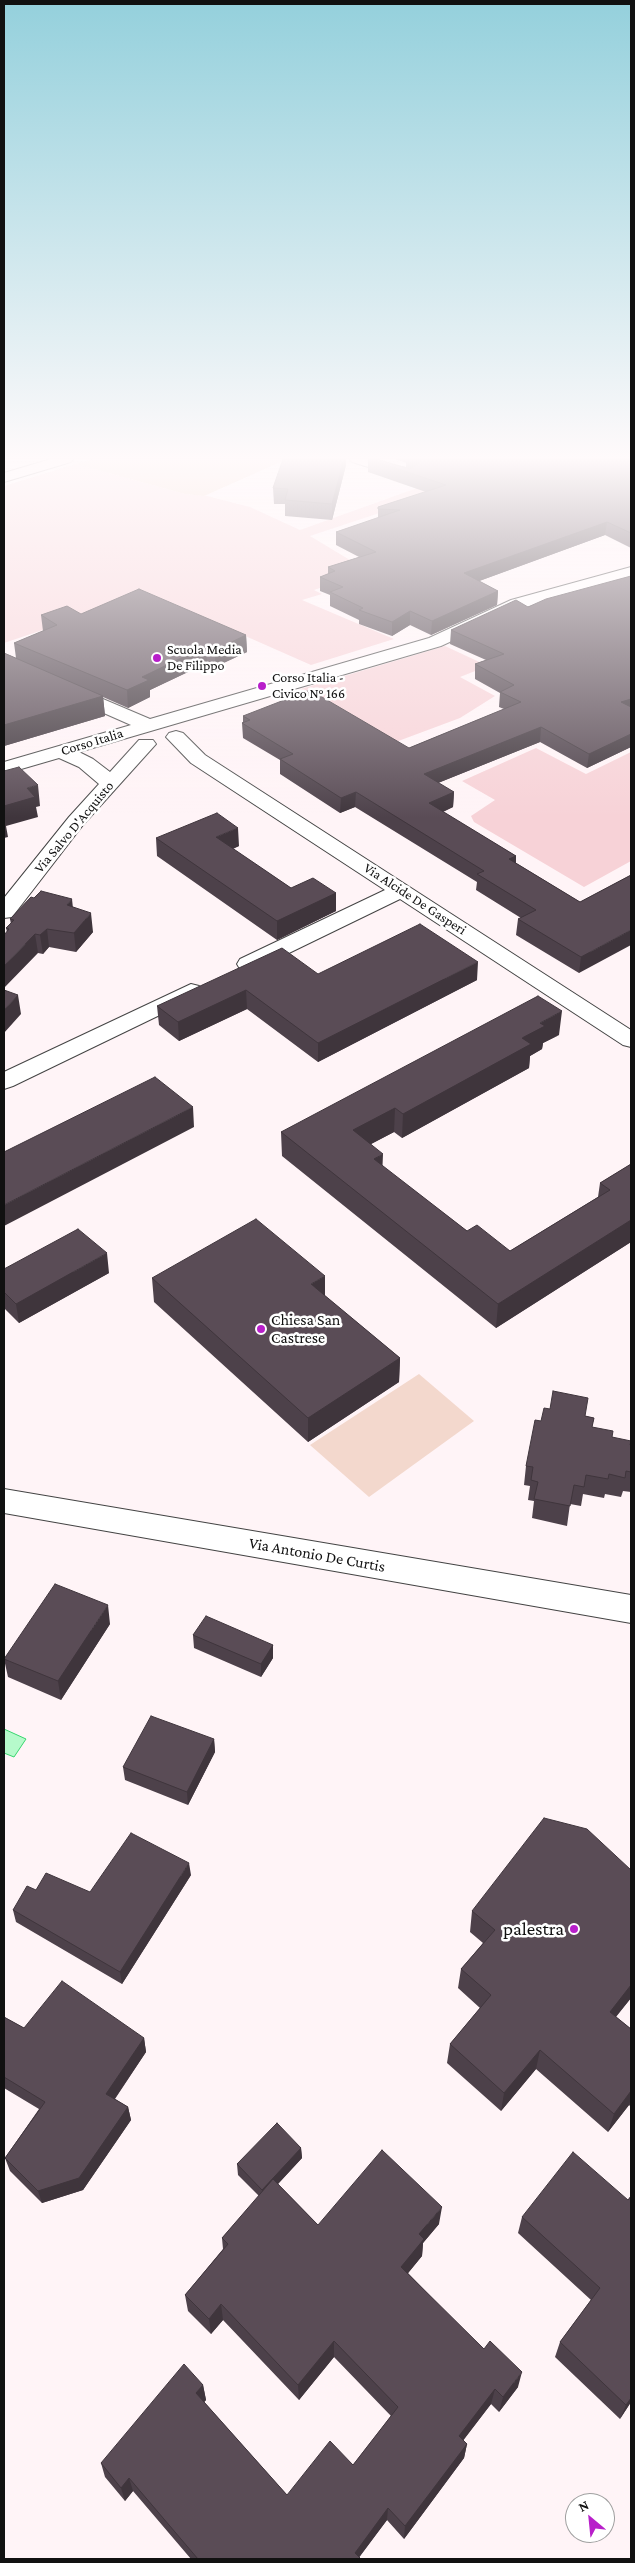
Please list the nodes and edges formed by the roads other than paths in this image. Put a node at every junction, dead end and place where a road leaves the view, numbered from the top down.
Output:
1 (607, 579) edge
2 (4, 662) edge
3 (177, 727) junction
4 (150, 738) junction
5 (91, 742) junction
6 (62, 752) junction
7 (198, 759) junction
8 (4, 768) edge
9 (115, 778) junction
10 (402, 890) junction
11 (4, 912) edge
12 (631, 1040) edge
13 (4, 1081) edge
14 (4, 1501) edge
15 (631, 1608) edge

1 - 3 street
2 - 4 street, Via Alcide De Gasperi
3 - 4 street, Corso Italia
3 - 7 street, Via Alcide De Gasperi
4 - 5 street, Corso Italia
4 - 7 street, Via Alcide De Gasperi
4 - 9 street, Via Salvo D'Acquisto
5 - 6 street, Corso Italia
5 - 9 street
6 - 8 street, Corso Italia
6 - 9 street
7 - 10 street, Via Alcide De Gasperi
9 - 11 street, Via Salvo D'Acquisto
10 - 12 street, Via Alcide De Gasperi
10 - 13 street
14 - 15 street, Via Antonio De Curtis

